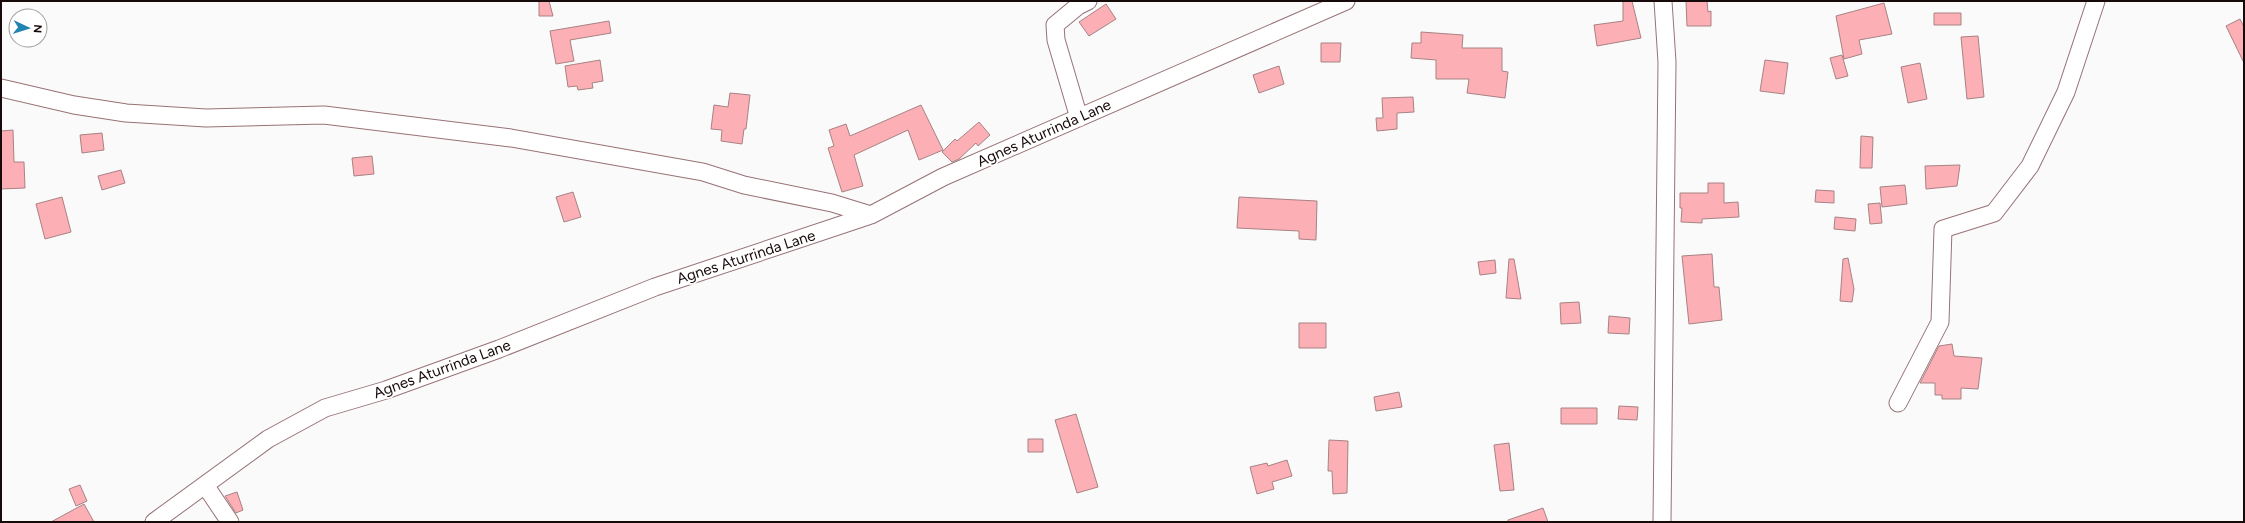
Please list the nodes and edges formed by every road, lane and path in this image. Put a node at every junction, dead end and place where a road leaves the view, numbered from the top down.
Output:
1 (1088, 1) edge
2 (1346, 1) edge
3 (1663, 1) edge
4 (2096, 1) edge
5 (1, 88) edge
6 (1079, 118) junction
7 (871, 215) junction
8 (1898, 403) dead end
9 (205, 485) junction
10 (154, 522) edge
11 (230, 522) edge
12 (1662, 522) edge

1 - 6 street
2 - 6 street, Agnes Aturrinda Lane
3 - 12 street
4 - 8 street
5 - 7 street
6 - 7 street, Agnes Aturrinda Lane
7 - 9 street, Agnes Aturrinda Lane
9 - 10 street, Agnes Aturrinda Lane
9 - 11 street

